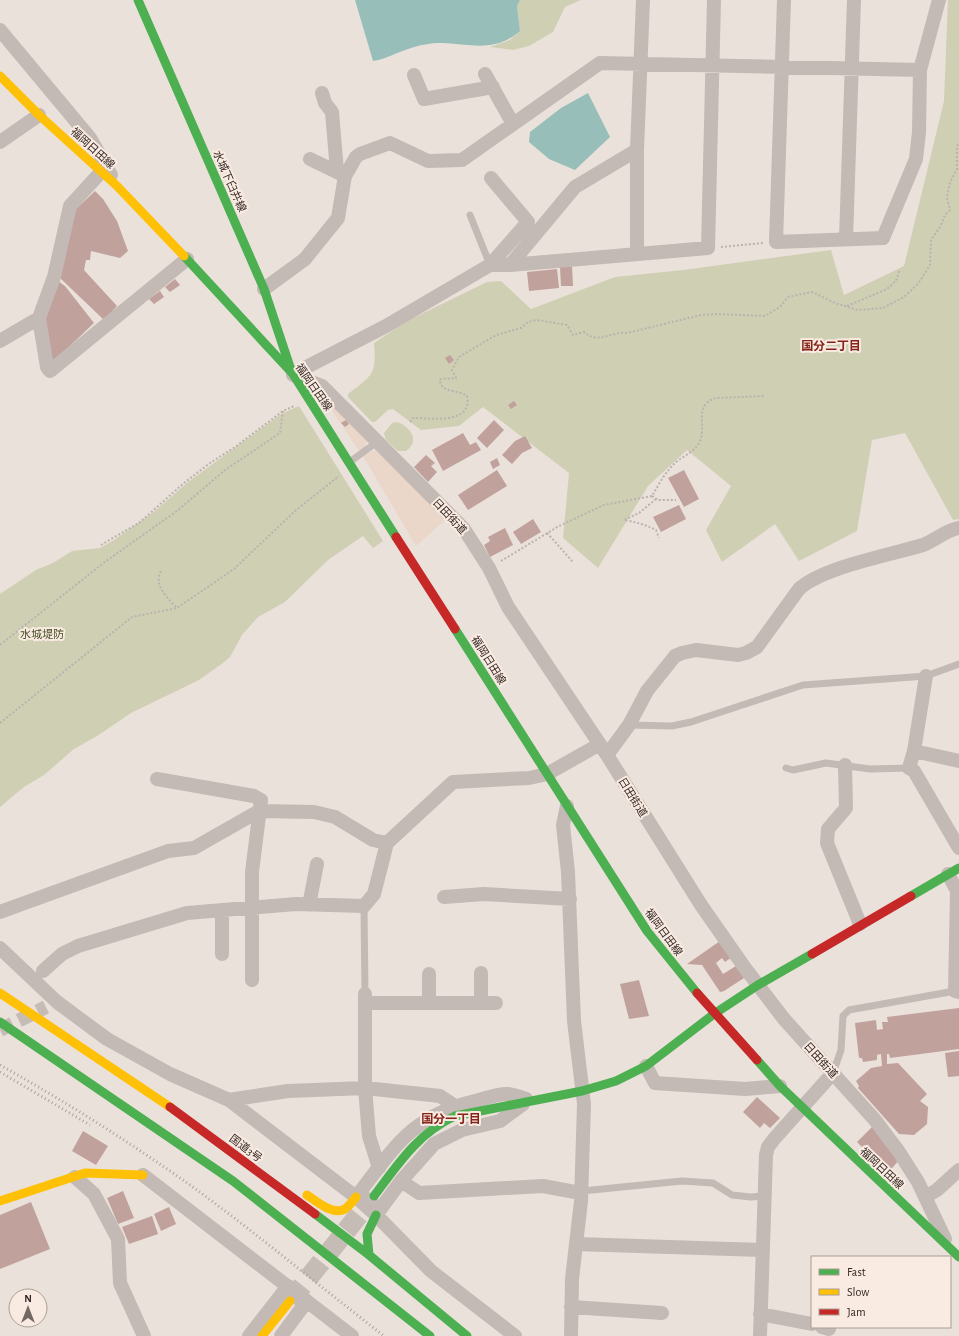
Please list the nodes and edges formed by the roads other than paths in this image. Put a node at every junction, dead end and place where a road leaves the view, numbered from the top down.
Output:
1 (138, 0) edge
2 (643, 0) edge
3 (714, 0) edge
4 (784, 0) edge
5 (854, 0) edge
6 (939, 0) edge
7 (0, 30) edge
8 (641, 65) junction
9 (712, 66) junction
10 (782, 67) junction
11 (852, 68) junction
12 (920, 70) junction
13 (485, 74) dead end
14 (414, 75) dead end
15 (0, 76) edge
16 (492, 88) junction
17 (322, 94) dead end
18 (39, 115) junction
19 (513, 124) junction
20 (0, 142) edge
21 (637, 150) junction
22 (310, 159) dead end
23 (101, 172) junction
24 (341, 174) junction
25 (492, 178) dead end
26 (117, 186) junction
27 (470, 215) dead end
28 (846, 239) junction
29 (637, 254) junction
30 (187, 259) junction
31 (490, 265) junction
32 (510, 265) junction
33 (205, 277) junction
34 (265, 297) junction
35 (237, 299) dead end
36 (39, 318) junction
37 (0, 341) edge
38 (292, 374) junction
39 (377, 442) junction
40 (350, 464) junction
41 (959, 528) edge
42 (959, 664) edge
43 (926, 676) junction
44 (629, 725) junction
45 (604, 749) junction
46 (914, 752) junction
47 (959, 761) edge
48 (845, 765) junction
49 (786, 768) dead end
50 (909, 768) junction
51 (546, 774) junction
52 (157, 779) dead end
53 (567, 806) junction
54 (259, 811) junction
55 (387, 843) junction
56 (959, 848) edge
57 (317, 864) dead end
58 (954, 871) edge
59 (444, 897) dead end
60 (570, 899) junction
61 (309, 905) junction
62 (364, 906) junction
63 (251, 907) junction
64 (222, 910) junction
65 (0, 912) edge
66 (860, 924) junction
67 (0, 948) edge
68 (222, 954) dead end
69 (43, 971) dead end
70 (481, 973) dead end
71 (429, 974) dead end
72 (252, 980) dead end
73 (758, 985) junction
74 (957, 991) edge
75 (0, 993) edge
76 (365, 998) junction
77 (429, 1003) junction
78 (481, 1003) junction
79 (496, 1003) dead end
80 (714, 1014) junction
81 (0, 1022) edge
82 (646, 1066) junction
83 (833, 1073) junction
84 (780, 1086) junction
85 (366, 1088) junction
86 (582, 1091) junction
87 (229, 1100) junction
88 (530, 1100) junction
89 (455, 1106) junction
90 (801, 1107) junction
91 (224, 1146) junction
92 (378, 1168) junction
93 (959, 1170) edge
94 (143, 1175) joint
95 (75, 1177) junction
96 (401, 1181) junction
97 (582, 1191) junction
98 (374, 1196) tunnel mouth
99 (765, 1196) junction
100 (356, 1197) junction
101 (926, 1197) junction
102 (0, 1201) edge
103 (376, 1214) junction
104 (576, 1244) junction
105 (947, 1246) junction
106 (762, 1250) junction
107 (369, 1256) junction
108 (959, 1257) edge
109 (288, 1286) junction
110 (290, 1301) tunnel mouth
111 (307, 1301) junction
112 (570, 1307) junction
113 (435, 1310) junction
114 (662, 1313) dead end
115 (760, 1314) junction
116 (811, 1324) edge
117 (428, 1334) edge
118 (144, 1336) edge
119 (249, 1336) edge
120 (262, 1336) edge
121 (281, 1336) edge
122 (352, 1336) edge
123 (467, 1336) edge
124 (477, 1336) edge
125 (515, 1336) edge
126 (571, 1336) edge
127 (760, 1336) edge

1 - 34 main road, 水城下臼井線
2 - 8 street
3 - 9 street
4 - 10 street
5 - 11 street
6 - 12 street
7 - 26 street
8 - 9 street
8 - 19 street
8 - 21 street
9 - 10 street
9 - 29 street
10 - 11 street
10 - 28 street
11 - 12 street
11 - 28 street
12 - 28 street
13 - 16 street
14 - 16 street
15 - 18 main road, 福岡日田線
16 - 19 street
17 - 24 street
18 - 20 street
18 - 23 main road, 福岡日田線
19 - 24 street
21 - 29 street
21 - 32 street
22 - 24 street
23 - 26 main road, 福岡日田線
23 - 36 street
24 - 34 street
25 - 31 street
26 - 30 main road, 福岡日田線
27 - 31 lane
29 - 32 street
30 - 33 main road, 福岡日田線
30 - 36 street
31 - 32 street
31 - 38 street
33 - 35 main road
33 - 38 main road, 福岡日田線
34 - 38 main road, 水城下臼井線
36 - 37 street
38 - 39 street, 日田街道
38 - 40 main road, 福岡日田線
39 - 40 lane
39 - 45 street, 日田街道
40 - 51 main road, 福岡日田線
41 - 44 street
42 - 43 lane
43 - 44 lane
43 - 46 street
44 - 45 street
45 - 51 street
45 - 73 street, 日田街道
46 - 47 street
46 - 50 street
48 - 49 lane
48 - 50 lane
48 - 66 street
50 - 56 street
51 - 53 main road, 福岡日田線
51 - 55 street
52 - 54 street
53 - 60 street
53 - 80 main road, 福岡日田線
54 - 55 street
54 - 63 street
54 - 65 street
55 - 62 street
57 - 61 street
58 - 66 main road
58 - 74 street
59 - 60 street
60 - 86 street
61 - 62 street
61 - 63 street
62 - 76 lane
63 - 64 street
63 - 72 street
64 - 68 street
64 - 69 street
66 - 73 main road
67 - 87 street
70 - 78 street
71 - 77 street
73 - 80 main road
73 - 83 street, 日田街道
74 - 83 lane
75 - 91 main road, 国道3号
76 - 77 street
76 - 85 street
77 - 78 street
78 - 79 street
80 - 82 main road
80 - 84 main road, 福岡日田線
81 - 117 main road
82 - 84 street
82 - 86 main road
83 - 90 street
83 - 101 street, 日田街道
84 - 90 main road, 福岡日田線
85 - 87 street
85 - 89 street
85 - 92 street
86 - 88 main road
86 - 97 street
87 - 100 street
88 - 89 street
88 - 96 street
88 - 98 main road
89 - 92 street
90 - 99 street
90 - 105 main road, 福岡日田線
91 - 100 main road
91 - 107 main road, 国道3号
92 - 100 street
93 - 101 street
94 - 95 main road
94 - 109 street
95 - 102 main road
95 - 118 street
96 - 97 street
96 - 103 street
97 - 99 lane
97 - 104 street
99 - 106 street
100 - 103 street
101 - 105 street, 日田街道
103 - 107 main road
103 - 125 street
104 - 106 street
104 - 112 street
105 - 108 main road, 福岡日田線
106 - 115 street
107 - 113 main road, 国道3号
109 - 111 street
109 - 119 street
110 - 120 main road
111 - 121 street
111 - 122 street
112 - 114 street
112 - 126 street
113 - 123 main road, 国道3号
113 - 124 main road
115 - 116 street
115 - 127 street

